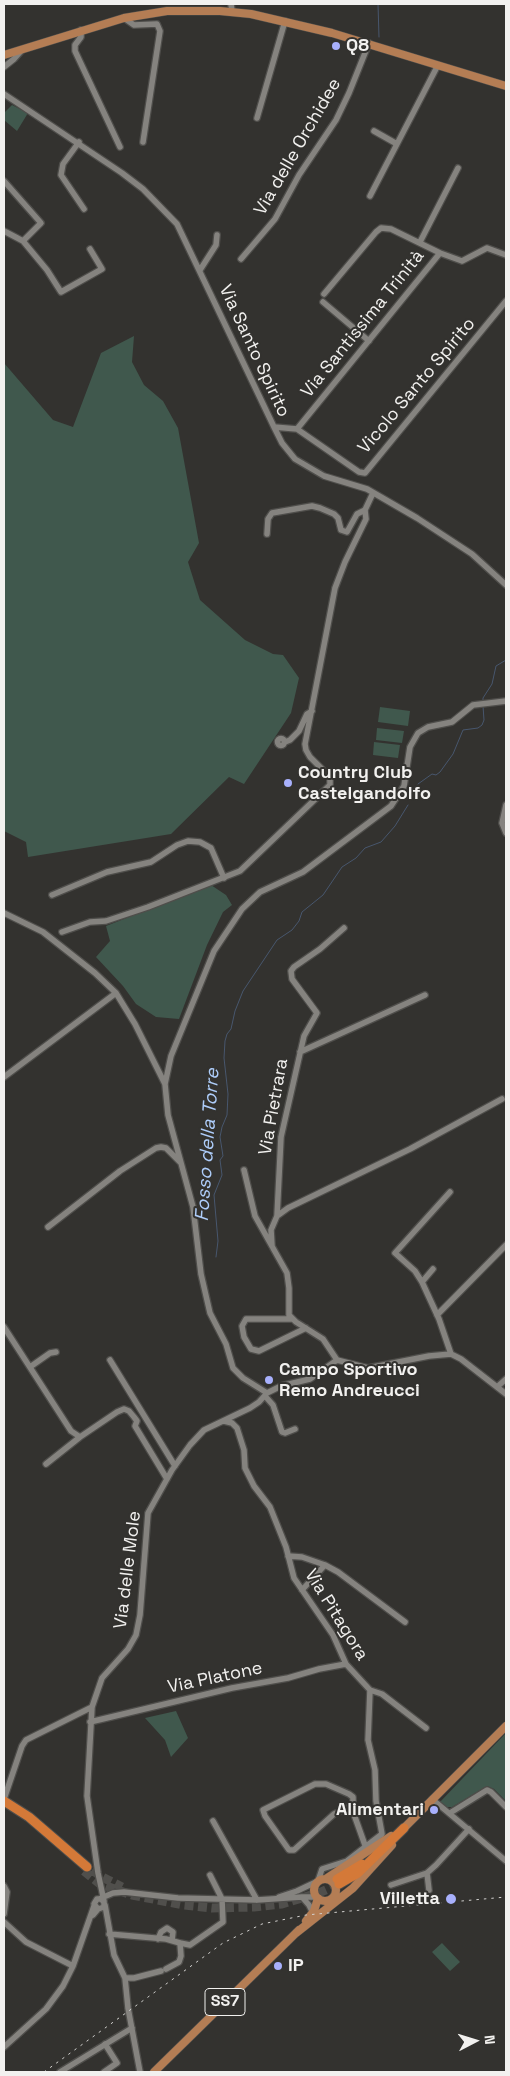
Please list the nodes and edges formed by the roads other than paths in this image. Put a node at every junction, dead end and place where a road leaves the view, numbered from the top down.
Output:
1 (188, 7) edge
2 (231, 8) edge
3 (124, 18) junction
4 (285, 21) junction
5 (81, 30) junction
6 (369, 43) junction
7 (22, 49) junction
8 (4, 54) edge
9 (438, 65) junction
10 (4, 67) edge
11 (506, 86) edge
12 (4, 94) edge
13 (257, 118) dead end
14 (374, 131) dead end
15 (78, 142) junction
16 (143, 142) dead end
17 (397, 144) junction
18 (120, 147) dead end
19 (458, 168) dead end
20 (4, 181) edge
21 (370, 196) dead end
22 (84, 209) dead end
23 (4, 231) edge
24 (216, 235) dead end
25 (23, 241) junction
26 (420, 242) junction
27 (90, 249) dead end
28 (440, 253) junction
29 (506, 255) edge
30 (241, 259) dead end
31 (200, 270) junction
32 (324, 294) dead end
33 (506, 301) edge
34 (323, 302) dead end
35 (369, 341) junction
36 (274, 427) junction
37 (296, 429) junction
38 (373, 493) junction
39 (365, 510) junction
40 (267, 534) dead end
41 (506, 585) edge
42 (506, 700) edge
43 (312, 711) junction
44 (285, 742) dead end
45 (506, 805) edge
46 (506, 833) edge
47 (224, 878) junction
48 (52, 895) dead end
49 (4, 913) edge
50 (344, 928) dead end
51 (62, 932) dead end
52 (116, 993) junction
53 (425, 995) dead end
54 (300, 1052) junction
55 (4, 1077) edge
56 (165, 1084) junction
57 (502, 1099) dead end
58 (180, 1162) junction
59 (244, 1170) dead end
60 (450, 1192) dead end
61 (277, 1216) junction
62 (48, 1227) dead end
63 (506, 1245) edge
64 (272, 1246) junction
65 (433, 1269) dead end
66 (422, 1282) junction
67 (437, 1316) junction
68 (292, 1319) junction
69 (4, 1327) edge
70 (306, 1328) junction
71 (56, 1352) dead end
72 (451, 1354) junction
73 (110, 1360) dead end
74 (337, 1360) junction
75 (30, 1368) junction
76 (506, 1379) edge
77 (497, 1387) junction
78 (266, 1394) junction
79 (506, 1394) edge
80 (224, 1421) junction
81 (295, 1429) dead end
82 (80, 1437) junction
83 (46, 1464) dead end
84 (174, 1466) junction
85 (167, 1479) junction
86 (288, 1556) junction
87 (325, 1565) junction
88 (302, 1590) junction
89 (405, 1622) dead end
90 (346, 1664) junction
91 (370, 1690) junction
92 (92, 1707) junction
93 (90, 1722) junction
94 (506, 1726) edge
95 (426, 1728) dead end
96 (432, 1799) junction
97 (4, 1800) edge
98 (4, 1806) edge
99 (350, 1806) junction
100 (506, 1807) edge
101 (450, 1812) junction
102 (213, 1821) dead end
103 (404, 1828) junction
104 (469, 1829) junction
105 (53, 1840) junction
106 (366, 1848) junction
107 (506, 1860) edge
108 (86, 1869) tunnel mouth
109 (427, 1873) junction
110 (210, 1875) dead end
111 (364, 1876) junction
112 (326, 1879) junction
113 (99, 1880) junction
114 (391, 1885) dead end
115 (4, 1886) edge
116 (101, 1889) junction
117 (429, 1890) dead end
118 (120, 1892) junction
119 (113, 1893) junction
120 (335, 1896) junction
121 (302, 1897) junction
122 (317, 1897) junction
123 (222, 1899) junction
124 (256, 1900) junction
125 (270, 1900) junction
126 (100, 1903) junction
127 (327, 1908) junction
128 (313, 1913) junction
129 (4, 1914) edge
130 (4, 1922) edge
131 (296, 1933) junction
132 (109, 1934) junction
133 (158, 1938) junction
134 (172, 1940) junction
135 (180, 1943) junction
136 (73, 1966) junction
137 (125, 1978) junction
138 (132, 2028) junction
139 (105, 2044) junction
140 (4, 2047) edge
141 (62, 2072) edge
142 (104, 2072) edge
143 (140, 2072) edge
144 (154, 2072) edge

1 - 2 main road
1 - 3 main road
2 - 4 main road
3 - 5 main road
3 - 16 street
4 - 6 main road
4 - 13 street
5 - 7 main road
5 - 18 street
6 - 9 main road
6 - 30 street, Via delle Orchidee
7 - 8 main road
7 - 10 street
9 - 11 main road
9 - 17 street
12 - 15 street, Via Santo Spirito
14 - 17 street
15 - 22 street
15 - 31 street, Via Santo Spirito
17 - 21 street
19 - 26 street
20 - 25 street
23 - 25 street
24 - 31 street
25 - 27 street
26 - 28 street
26 - 32 street
28 - 29 street, Via Santissima Trinità
28 - 35 street, Via Santissima Trinità
31 - 36 street, Via Santo Spirito
33 - 37 street, Vicolo Santo Spirito
34 - 35 street
35 - 37 street, Via Santissima Trinità
36 - 37 street
36 - 38 street, Via Santo Spirito
38 - 39 street
38 - 41 street, Via Santo Spirito
39 - 40 street
39 - 43 street
42 - 56 street
43 - 44 street
43 - 47 street
45 - 46 street
47 - 48 street
47 - 51 street
49 - 52 street
50 - 54 street, Via Pietrara
52 - 55 street
52 - 56 street
53 - 54 street
54 - 61 street, Via Pietrara
56 - 58 street
57 - 61 street
58 - 62 street
58 - 78 street
59 - 64 street
60 - 66 street
61 - 64 street, Via Pietrara
63 - 67 street
64 - 68 street
65 - 66 street
66 - 67 street
67 - 72 street
68 - 70 street
68 - 70 street
69 - 75 street
70 - 74 street
71 - 75 street
72 - 74 street
72 - 77 street
73 - 84 street
74 - 78 street, Via delle Mole
75 - 82 street
76 - 77 street
77 - 79 street
78 - 80 street, Via delle Mole
78 - 81 street
80 - 84 street, Via delle Mole
80 - 86 street, Via Pitagora
82 - 83 street
82 - 85 street
84 - 85 street, Via delle Mole
85 - 92 street, Via delle Mole
86 - 87 street
86 - 88 street, Via Pitagora
87 - 88 street
87 - 89 street
88 - 90 street, Via Pitagora
90 - 91 street, Via Pitagora
90 - 93 street, Via Platone
91 - 95 street, Via Pitagora
91 - 106 street
92 - 93 street, Via delle Mole
92 - 97 street
93 - 113 street, Via delle Mole
94 - 96 main road, SS7
96 - 101 street
96 - 103 main road, SS7
97 - 105 highway
98 - 105 highway
99 - 99 street
99 - 106 street
100 - 101 street
101 - 104 street
102 - 124 street
103 - 111 main road, SS7
103 - 112 main road, SS7
103 - 112 highway
104 - 107 street
104 - 109 street
105 - 108 highway
106 - 112 street
109 - 114 street
109 - 117 street
110 - 123 street
111 - 120 main road
111 - 127 main road, SS7
112 - 120 main road
112 - 122 main road
112 - 125 street
113 - 116 street, Via delle Mole
113 - 126 street, Via delle Mole
115 - 129 street
116 - 119 street
116 - 126 street, Via delle Mole
118 - 119 street
118 - 123 street
118 - 126 street
119 - 126 street
120 - 122 main road
120 - 127 main road
121 - 122 street
121 - 125 street
121 - 128 street
122 - 128 main road, SS7
123 - 124 street
123 - 135 street
124 - 125 street
126 - 132 street, Via delle Mole
126 - 136 street
127 - 131 main road, SS7
128 - 131 main road, SS7
130 - 136 street
131 - 144 main road, SS7
132 - 133 street
132 - 137 street, Via delle Mole
133 - 134 street
133 - 134 street
134 - 135 street
135 - 137 street
136 - 140 street
137 - 138 street, Via delle Mole
138 - 139 street
138 - 143 street, Via delle Mole
139 - 141 street
139 - 142 street

